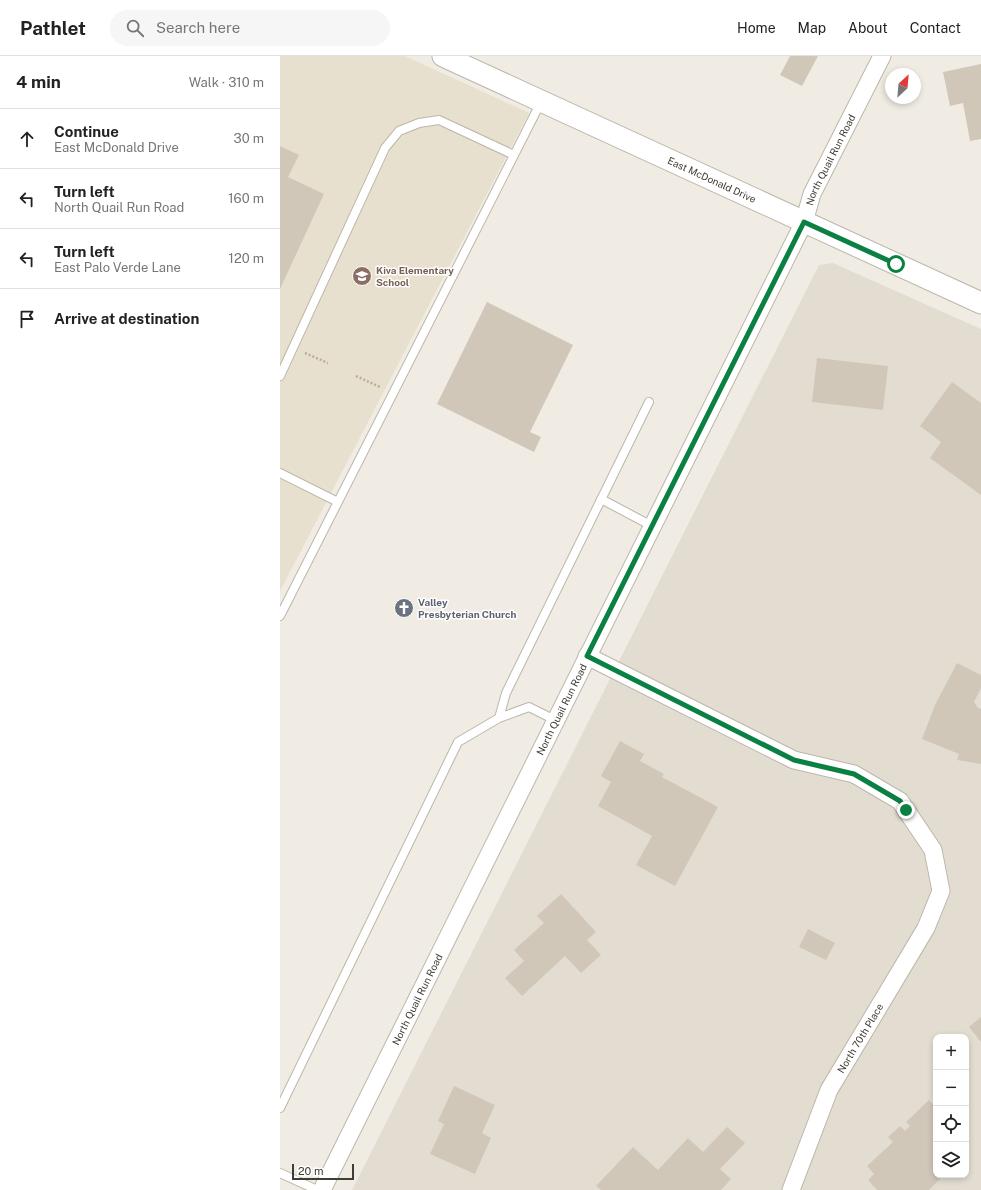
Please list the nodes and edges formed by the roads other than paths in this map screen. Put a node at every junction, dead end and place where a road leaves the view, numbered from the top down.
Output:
1 (443, 56) edge
2 (882, 56) edge
3 (542, 101) junction
4 (514, 155) junction
5 (804, 222) junction
6 (981, 303) edge
7 (280, 376) edge
8 (649, 402) dead end
9 (280, 473) edge
10 (601, 500) junction
11 (338, 502) junction
12 (652, 526) junction
13 (280, 616) edge
14 (587, 656) junction
15 (499, 718) junction
16 (555, 720) junction
17 (280, 1108) edge
18 (280, 1173) edge
19 (317, 1190) edge
20 (322, 1190) edge
21 (791, 1190) edge

1 - 3 street, East McDonald Drive
2 - 5 street, North Quail Run Road
3 - 4 lane
3 - 5 street, East McDonald Drive
4 - 7 lane
4 - 11 lane
5 - 6 street, East McDonald Drive
5 - 12 street, North Quail Run Road
8 - 10 lane
9 - 11 lane
10 - 12 lane
10 - 15 lane
11 - 13 lane
12 - 14 street, North Quail Run Road
14 - 16 street, North Quail Run Road
14 - 21 street, North 70th Place
15 - 16 lane
15 - 17 lane
16 - 20 street, North Quail Run Road
18 - 19 lane

